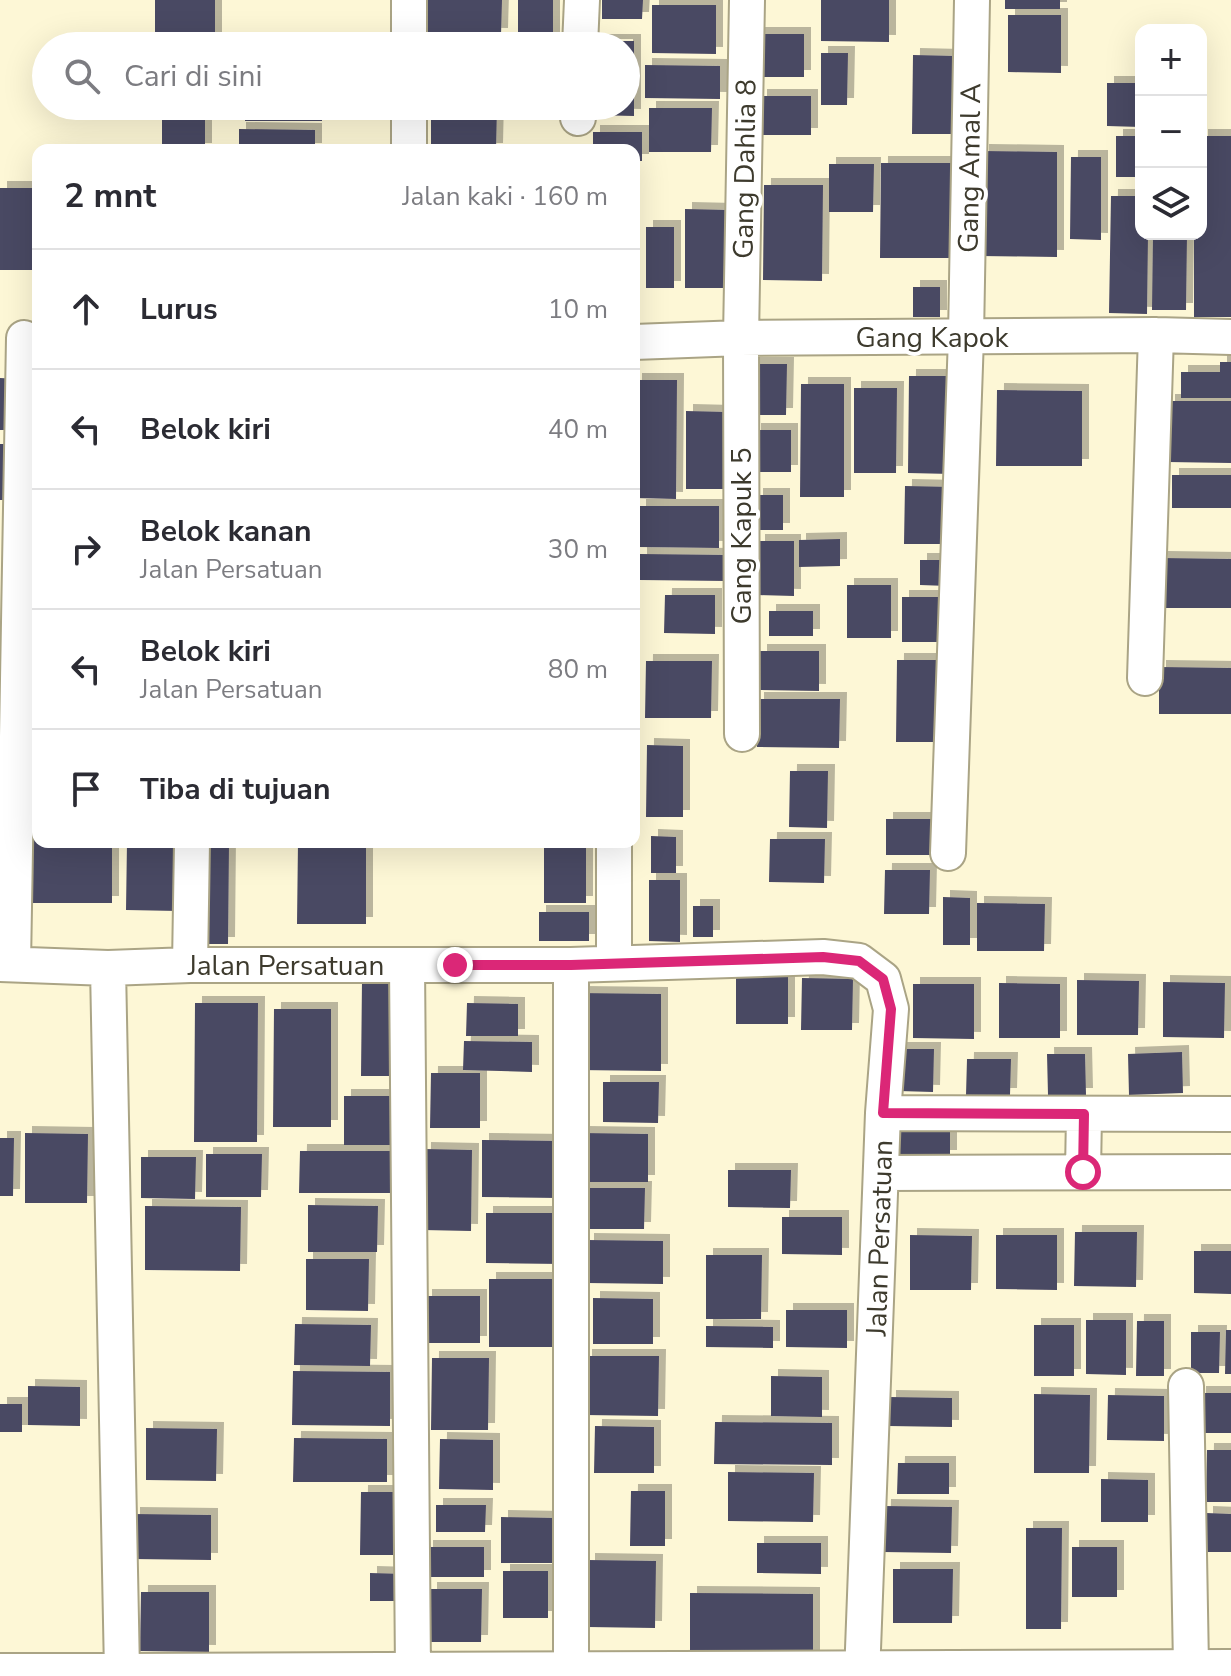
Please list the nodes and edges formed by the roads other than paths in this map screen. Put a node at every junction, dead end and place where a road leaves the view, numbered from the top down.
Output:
1 (409, 0) edge
2 (582, 0) edge
3 (747, 0) edge
4 (972, 0) edge
5 (409, 32) edge
6 (581, 32) edge
7 (409, 120) edge
8 (409, 144) edge
9 (1156, 335) junction
10 (966, 337) junction
11 (1231, 337) edge
12 (21, 338) edge
13 (741, 338) junction
14 (640, 342) edge
15 (1145, 678) dead end
16 (742, 734) dead end
17 (192, 848) edge
18 (614, 848) edge
19 (948, 853) dead end
20 (614, 963) junction
21 (6, 964) edge
22 (190, 965) junction
23 (407, 965) junction
24 (571, 965) junction
25 (108, 968) junction
26 (883, 1113) junction
27 (1084, 1114) junction
28 (1231, 1114) edge
29 (1083, 1172) junction
30 (1231, 1172) edge
31 (882, 1173) junction
32 (1186, 1386) dead end
33 (1191, 1666) junction
34 (1231, 1667) edge
35 (413, 1670) junction
36 (0, 1671) edge
37 (132, 1672) edge
38 (862, 1672) edge
39 (1114, 1672) edge
40 (571, 1673) edge
41 (294, 1674) edge

1 - 5 street
2 - 6 street
3 - 13 street, Gang Dahlia 8
4 - 10 street, Gang Amal A
7 - 8 street
9 - 10 street, Gang Kapok
9 - 11 street, Gang Kapok
9 - 15 street
10 - 13 street, Gang Kapok
10 - 19 street, Gang Amal A
12 - 21 street
13 - 14 street, Gang Kapok
13 - 16 street, Gang Kapuk 5
17 - 22 street
18 - 20 street
20 - 24 street, Jalan Persatuan
20 - 26 street, Jalan Persatuan
21 - 25 street, Jalan Persatuan
22 - 23 street, Jalan Persatuan
22 - 25 street, Jalan Persatuan
23 - 24 street, Jalan Persatuan
23 - 35 street
24 - 40 street
25 - 37 street
26 - 27 street
26 - 31 street, Jalan Persatuan
27 - 28 street
27 - 29 street
29 - 30 street
29 - 31 street
31 - 38 street, Jalan Persatuan
32 - 33 street
33 - 34 street
33 - 39 street
35 - 40 street
35 - 41 street
36 - 37 street
37 - 41 street
38 - 39 street
38 - 40 street

